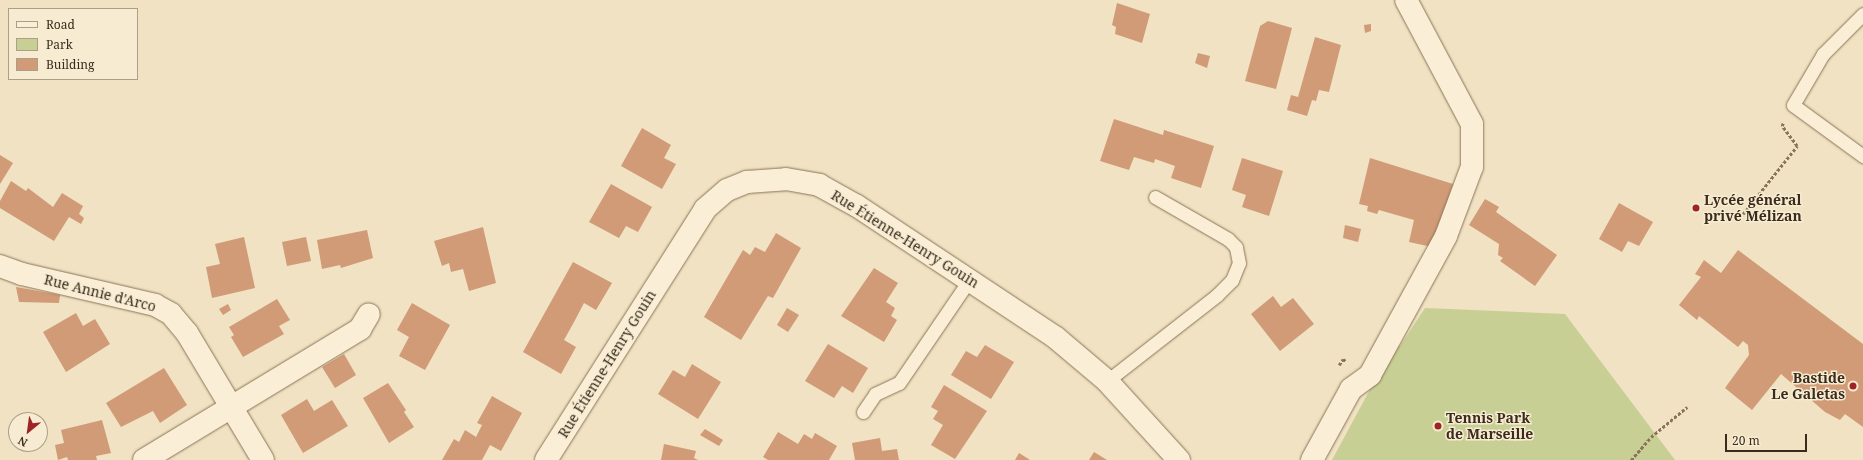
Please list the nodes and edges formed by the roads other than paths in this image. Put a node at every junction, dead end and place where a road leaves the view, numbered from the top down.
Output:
1 (1406, 0) edge
2 (1863, 14) edge
3 (1863, 156) edge
4 (1156, 197) dead end
5 (0, 266) edge
6 (970, 279) junction
7 (368, 314) dead end
8 (1107, 381) junction
9 (232, 408) junction
10 (863, 412) dead end
11 (144, 460) edge
12 (263, 460) edge
13 (546, 460) edge
14 (1179, 460) edge
15 (1312, 460) edge

1 - 15 street
2 - 3 lane
4 - 8 lane
5 - 9 street, Rue Annie d'Arco
6 - 8 street, Rue Étienne-Henry Gouin
6 - 10 lane
6 - 13 street, Rue Étienne-Henry Gouin
7 - 9 street
8 - 14 street, Rue Étienne-Henry Gouin
9 - 11 street
9 - 12 street, Rue Annie d'Arco

